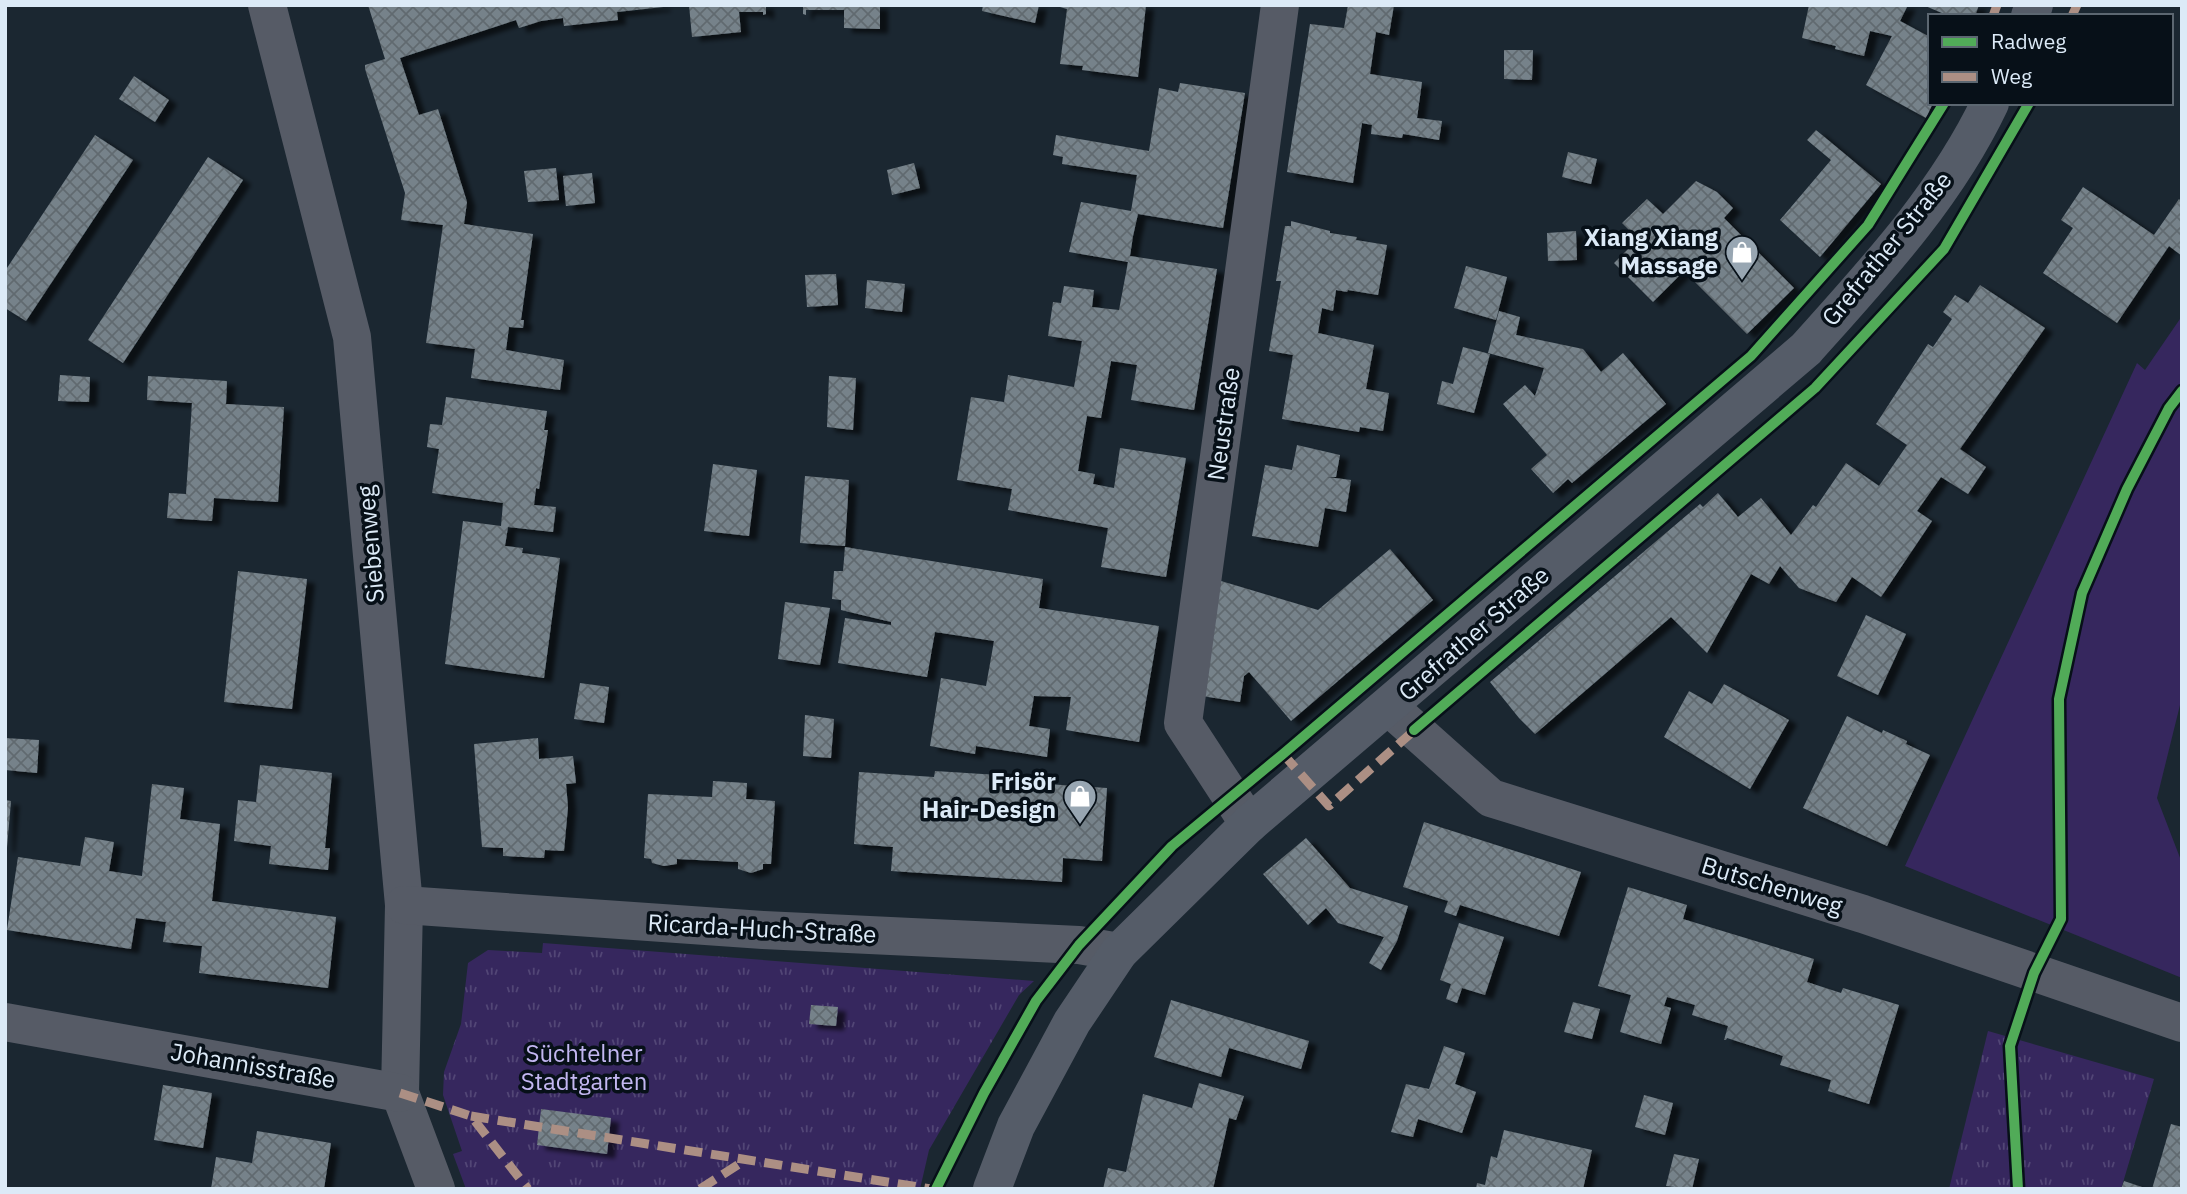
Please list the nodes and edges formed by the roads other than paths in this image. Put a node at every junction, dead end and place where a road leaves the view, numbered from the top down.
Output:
1 (267, 5) edge
2 (1280, 5) edge
3 (1989, 105) edge
4 (1389, 707) junction
5 (1249, 824) junction
6 (404, 905) junction
7 (1119, 951) junction
8 (5, 1022) edge
9 (2182, 1023) edge
10 (400, 1093) junction
11 (436, 1189) edge
12 (992, 1189) edge

1 - 6 street, Siebenweg
2 - 5 street, Neustraße
3 - 4 main road, Grefrather Straße
4 - 5 main road, Grefrather Straße
4 - 9 street, Butschenweg
5 - 7 main road, Grefrather Straße
6 - 7 street, Ricarda-Huch-Straße
6 - 10 street, Siebenweg
7 - 12 main road, Grefrather Straße
8 - 10 street, Johannisstraße
10 - 11 street

